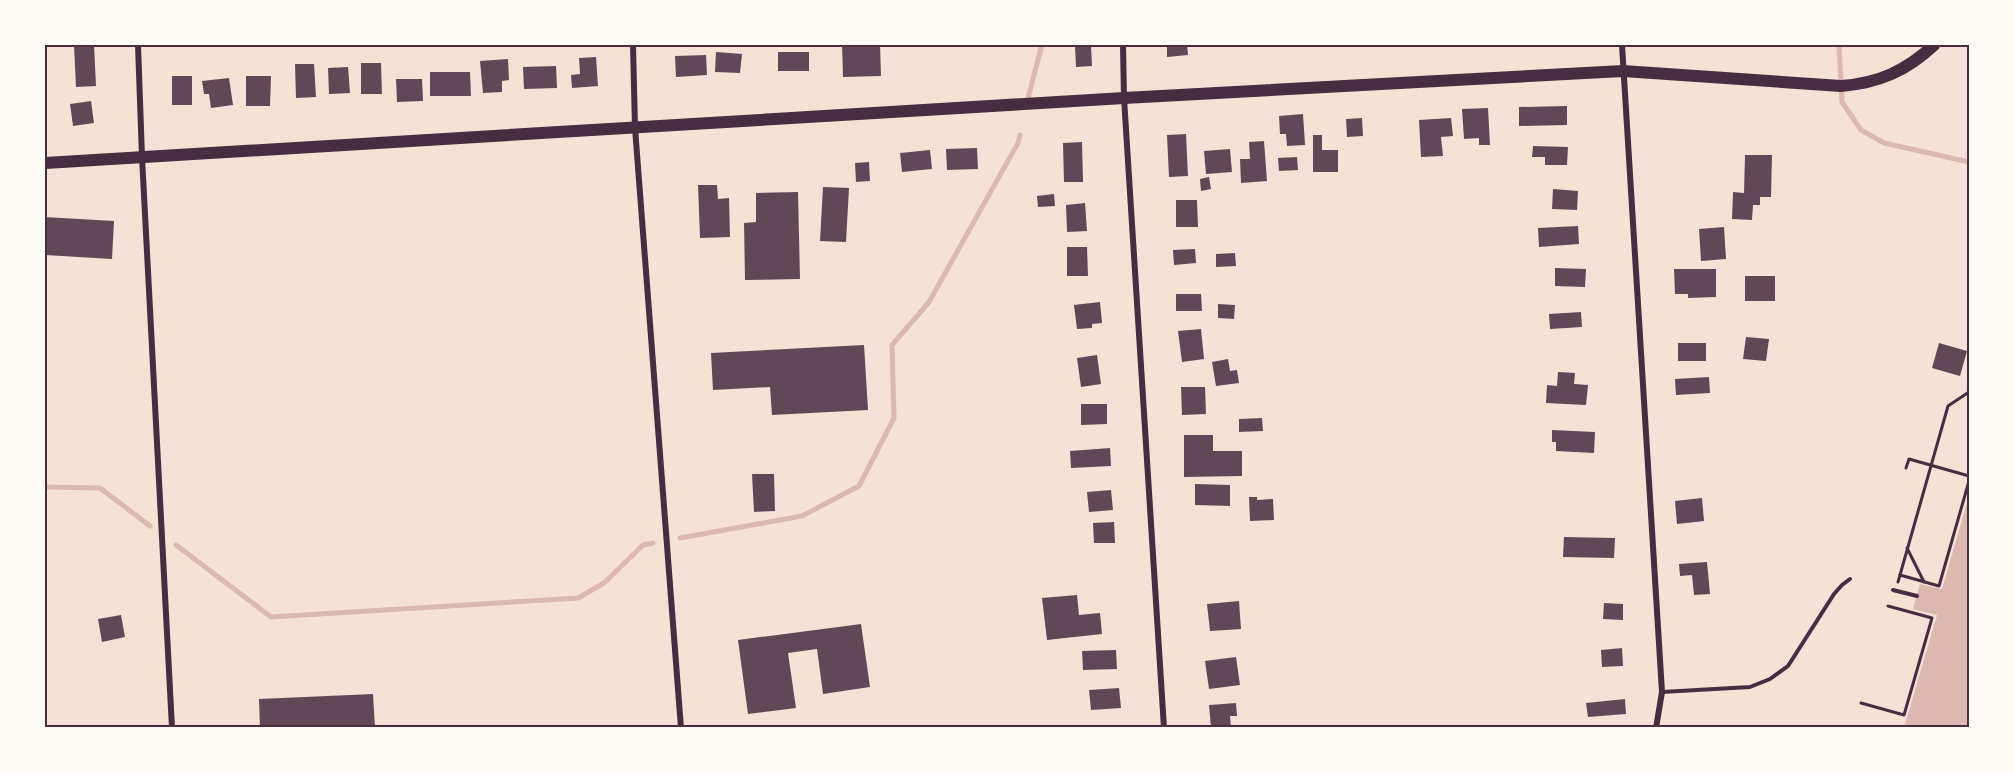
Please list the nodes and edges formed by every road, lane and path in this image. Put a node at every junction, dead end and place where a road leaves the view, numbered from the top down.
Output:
1 (138, 45) edge
2 (633, 45) edge
3 (1123, 45) edge
4 (1622, 45) edge
5 (1934, 45) edge
6 (1623, 71) junction
7 (1124, 98) junction
8 (635, 128) junction
9 (142, 157) junction
10 (45, 163) edge
11 (1969, 392) edge
12 (1931, 465) junction
13 (1906, 468) dead end
14 (1969, 476) edge
15 (1969, 481) edge
16 (1907, 547) junction
17 (1900, 575) junction
18 (1850, 579) dead end
19 (1923, 582) junction
20 (1894, 590) joint
21 (1917, 596) dead end
22 (1888, 606) dead end
23 (1662, 692) junction
24 (1861, 703) dead end
25 (172, 728) edge
26 (681, 728) edge
27 (1164, 728) edge
28 (1656, 728) edge

1 - 9 street
2 - 8 street
3 - 7 street
4 - 6 street
5 - 6 main road
6 - 7 main road
6 - 23 street
7 - 8 main road
7 - 27 street
8 - 9 main road
8 - 26 street
9 - 10 main road
9 - 25 street
11 - 12 path
12 - 13 path
12 - 14 path
12 - 16 path
15 - 19 path
16 - 17 path
16 - 19 path
17 - 19 path
17 - 20 path
18 - 23 lane
20 - 21 lane
22 - 24 path
23 - 28 street

